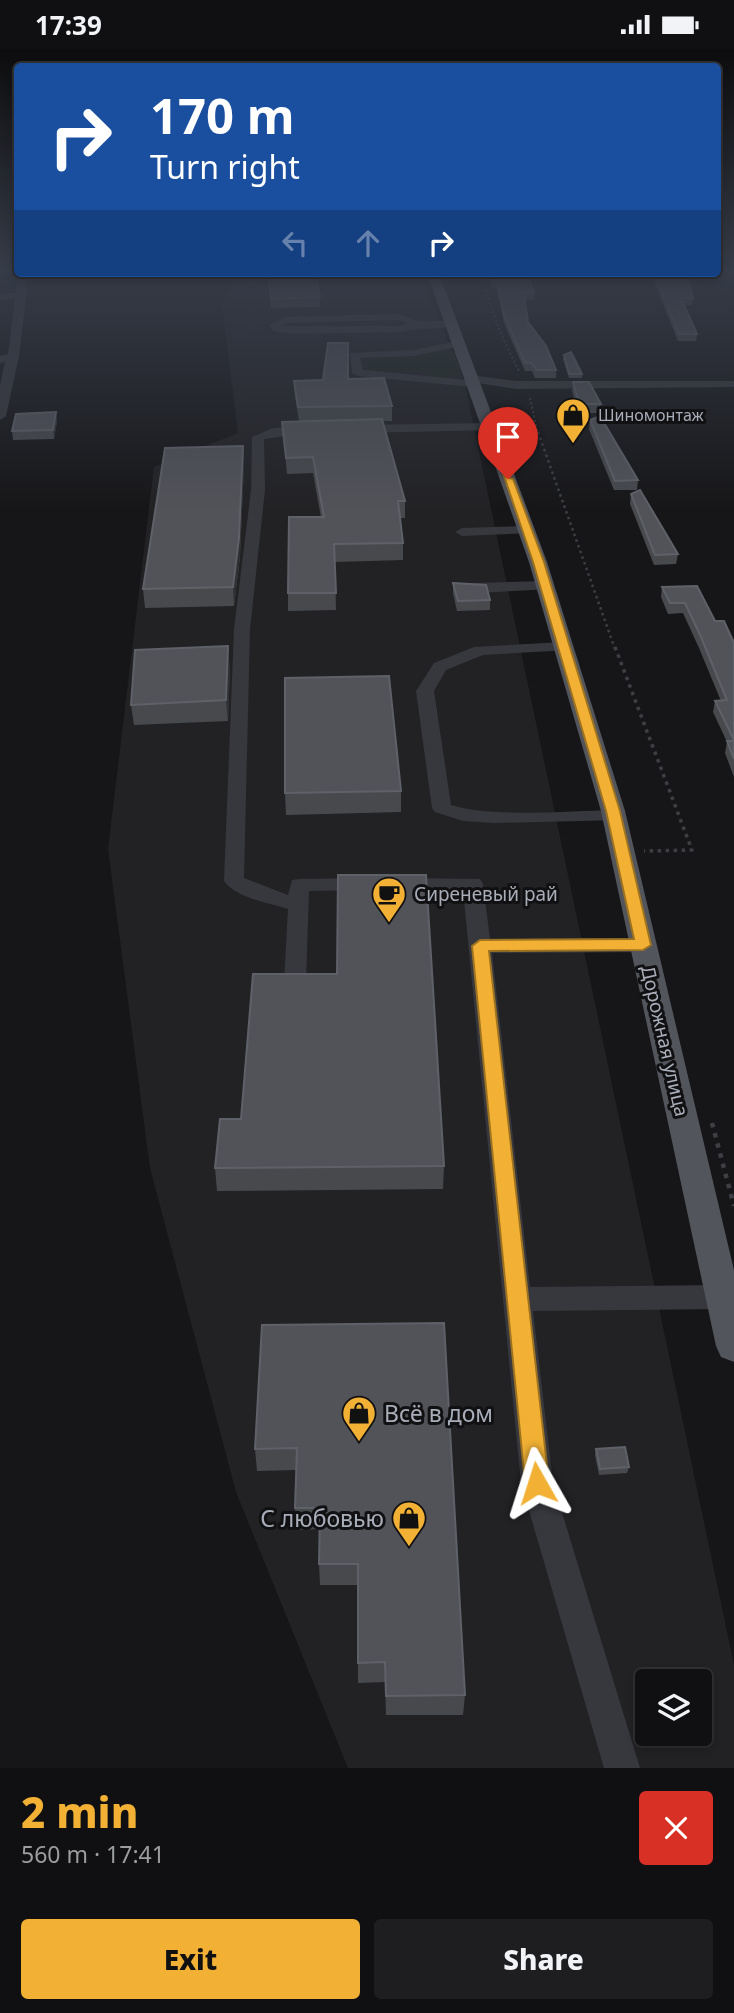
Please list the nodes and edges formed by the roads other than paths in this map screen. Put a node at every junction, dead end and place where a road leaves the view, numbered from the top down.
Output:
1 (432, 349) edge
2 (460, 349) edge
3 (6, 359) edge
4 (472, 381) junction
5 (734, 384) edge
6 (0, 417) edge
7 (489, 428) junction
8 (527, 530) junction
9 (462, 532) dead end
10 (546, 586) junction
11 (475, 588) edge
12 (564, 647) junction
13 (614, 816) junction
14 (298, 905) junction
15 (643, 945) junction
16 (480, 946) junction
17 (295, 982) edge
18 (723, 1297) junction
19 (517, 1299) junction
20 (734, 1346) edge
21 (622, 1768) edge

1 - 4 street
2 - 4 main road, Дорожная улица
3 - 6 street
4 - 5 street
4 - 7 main road, Дорожная улица
7 - 8 main road, Дорожная улица
7 - 14 street
8 - 9 street
8 - 10 main road, Дорожная улица
10 - 11 street
10 - 12 main road, Дорожная улица
12 - 13 main road, Дорожная улица
12 - 13 street
13 - 15 main road, Дорожная улица
14 - 16 street
14 - 17 street
15 - 16 street
15 - 18 main road, Дорожная улица
16 - 19 street
18 - 19 street
18 - 20 main road, Дорожная улица
19 - 21 street

